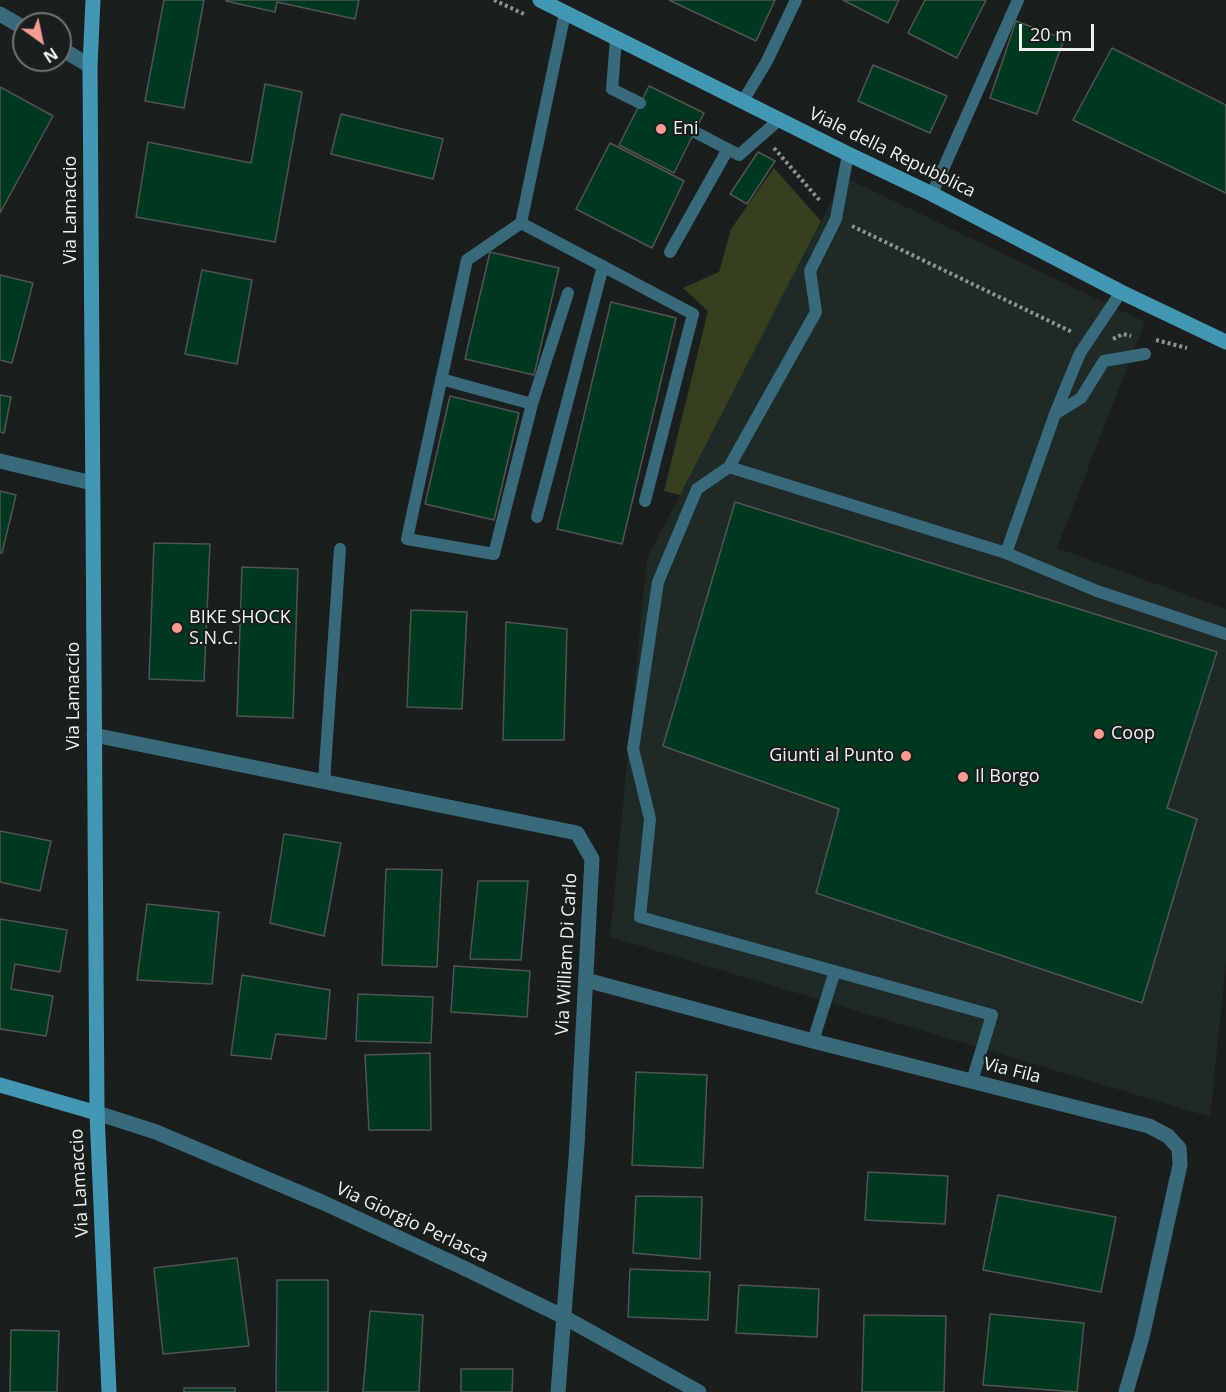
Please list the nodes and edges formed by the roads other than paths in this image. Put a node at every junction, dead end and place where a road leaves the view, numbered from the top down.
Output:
1 (93, 0) edge
2 (540, 0) edge
3 (796, 0) edge
4 (1018, 0) edge
5 (565, 13) junction
6 (616, 39) junction
7 (72, 55) edge
8 (90, 66) junction
9 (743, 101) junction
10 (640, 103) dead end
11 (780, 119) junction
12 (695, 132) dead end
13 (728, 149) junction
14 (848, 154) junction
15 (932, 194) junction
16 (521, 224) junction
17 (670, 252) dead end
18 (603, 266) junction
19 (1121, 292) junction
20 (568, 293) dead end
21 (1226, 342) edge
22 (1145, 354) dead end
23 (441, 379) junction
24 (532, 404) junction
25 (1055, 414) junction
26 (0, 460) edge
27 (729, 467) junction
28 (92, 483) junction
29 (645, 501) dead end
30 (537, 517) dead end
31 (340, 549) dead end
32 (1006, 553) junction
33 (1226, 634) edge
34 (94, 735) junction
35 (324, 782) junction
36 (835, 971) junction
37 (586, 980) junction
38 (813, 1041) junction
39 (972, 1082) junction
40 (0, 1085) edge
41 (97, 1113) junction
42 (562, 1316) junction
43 (109, 1392) edge
44 (558, 1392) edge
45 (699, 1392) edge
46 (1126, 1392) edge

1 - 8 street, Via Lamaccio
2 - 5 street, Viale della Repubblica
3 - 9 lane
4 - 15 lane
5 - 6 street, Viale della Repubblica
5 - 16 lane
6 - 9 street, Viale della Repubblica
6 - 10 lane
7 - 8 street
8 - 28 street, Via Lamaccio
9 - 11 street, Viale della Repubblica
11 - 13 lane
11 - 14 street, Viale della Repubblica
12 - 13 lane
13 - 17 lane
14 - 15 street, Viale della Repubblica
14 - 27 lane
15 - 19 street, Viale della Repubblica
16 - 18 lane
16 - 23 lane
18 - 29 lane
18 - 30 lane
19 - 21 street, Viale della Repubblica
19 - 25 lane
20 - 24 lane
22 - 25 lane
23 - 24 lane
23 - 24 lane
25 - 32 lane
26 - 28 street
27 - 32 lane
27 - 36 lane
28 - 34 street, Via Lamaccio
31 - 35 lane
32 - 33 lane
34 - 35 street, Via William Di Carlo
34 - 41 street, Via Lamaccio
35 - 37 street, Via William Di Carlo
36 - 38 lane
36 - 39 lane
37 - 38 street, Via Fila
37 - 42 street, Via William Di Carlo
38 - 39 street, Via Fila
39 - 46 street, Via Fila
40 - 41 street
41 - 42 street, Via Giorgio Perlasca
41 - 43 street, Via Lamaccio
42 - 44 street, Via William Di Carlo
42 - 45 street, Via Giorgio Perlasca

